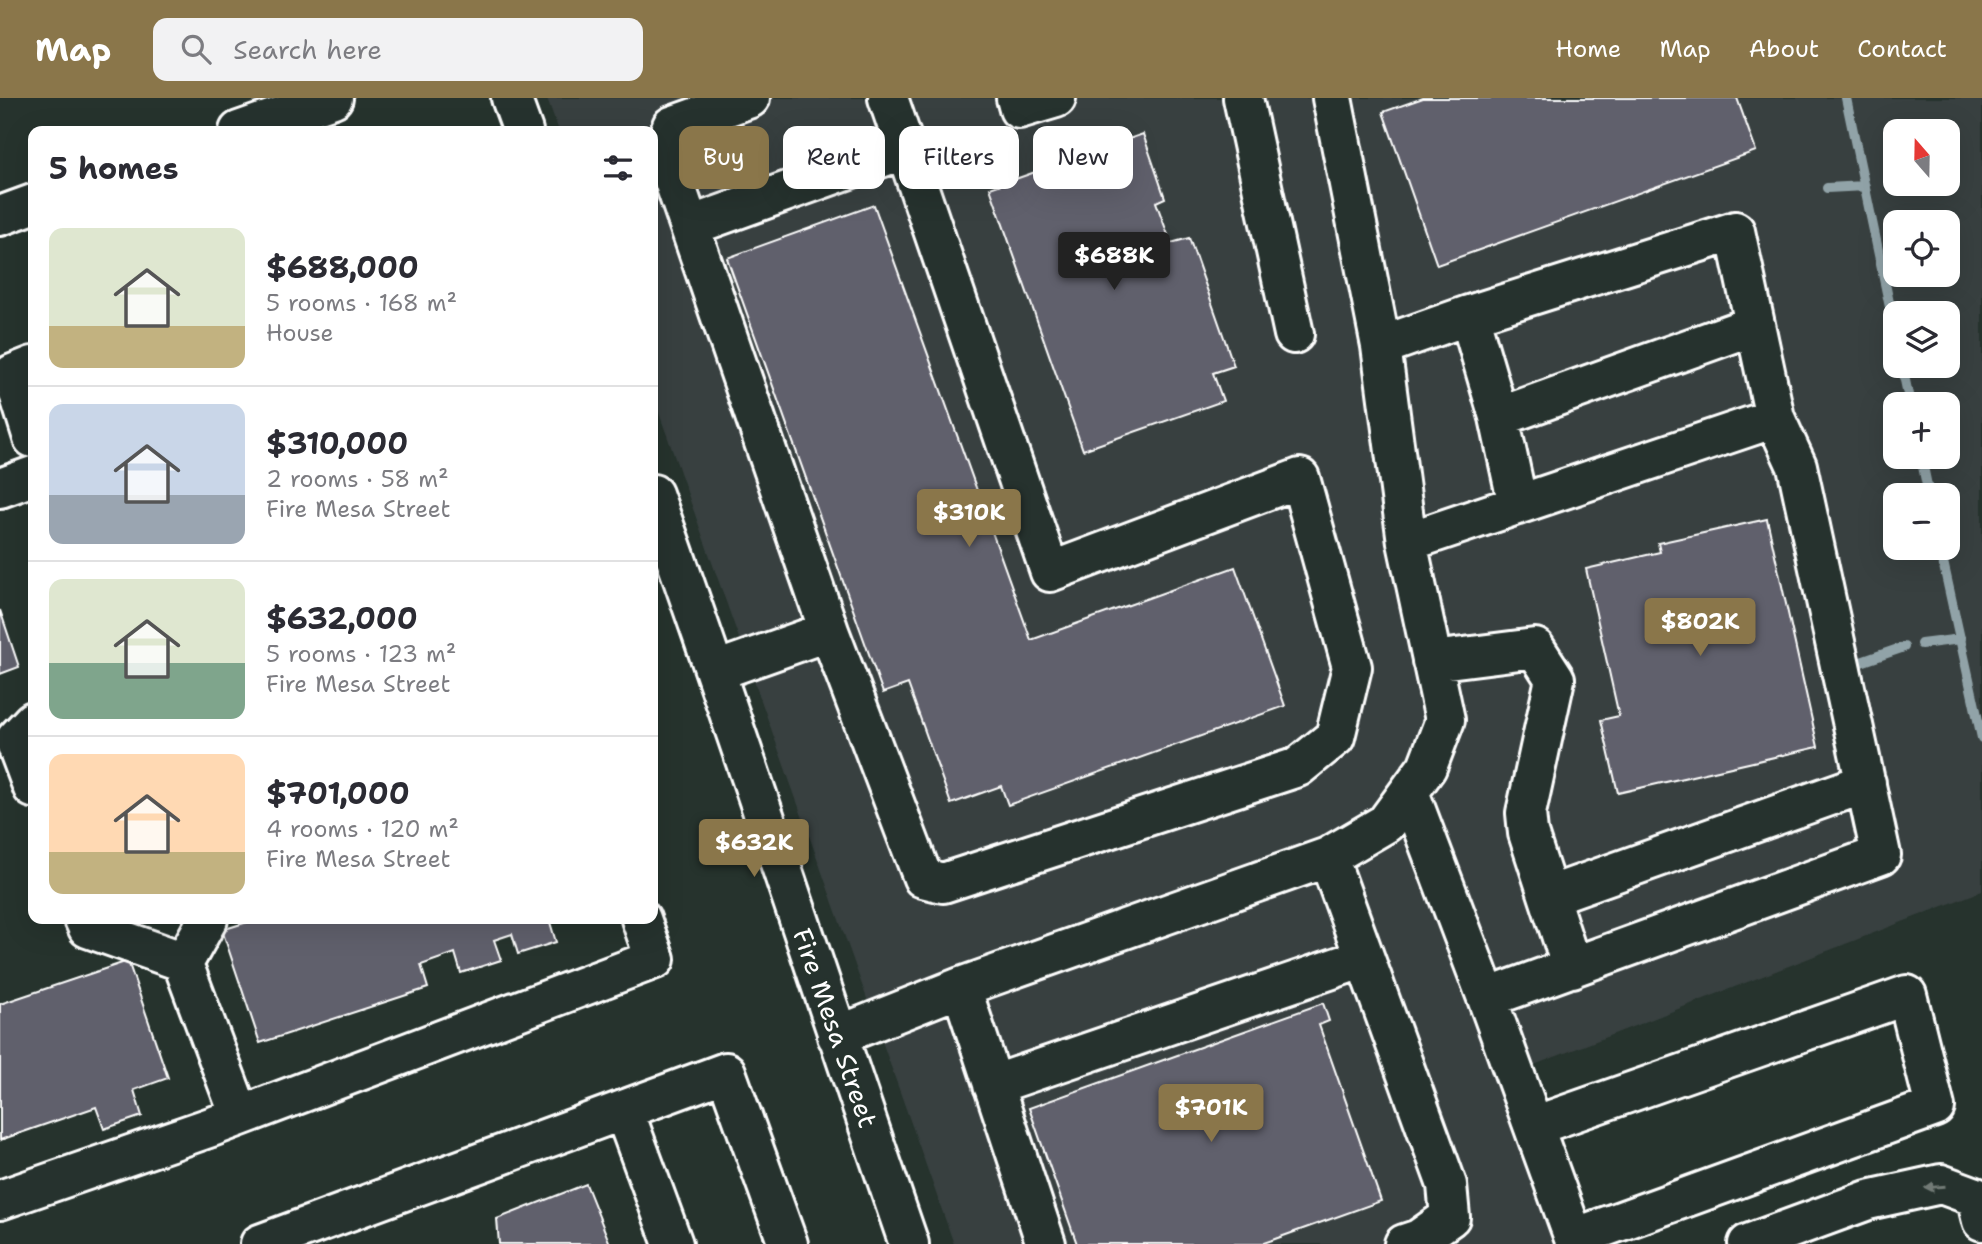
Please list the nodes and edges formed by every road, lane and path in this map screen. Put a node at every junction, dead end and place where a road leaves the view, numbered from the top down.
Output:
1 (333, 98) edge
2 (511, 98) edge
3 (750, 98) edge
4 (888, 98) edge
5 (1016, 98) edge
6 (1056, 98) edge
7 (1243, 98) edge
8 (1332, 98) edge
9 (253, 126) edge
10 (521, 126) edge
11 (899, 131) edge
12 (899, 151) edge
13 (919, 189) edge
14 (28, 206) edge
15 (0, 216) edge
16 (691, 226) junction
17 (1469, 315) junction
18 (1755, 326) junction
19 (1294, 334) dead end
20 (1381, 346) junction
21 (15, 372) edge
22 (1500, 417) junction
23 (1775, 418) junction
24 (28, 420) edge
25 (28, 478) edge
26 (0, 488) edge
27 (1518, 505) junction
28 (658, 508) edge
29 (1407, 542) junction
30 (828, 631) junction
31 (1432, 661) junction
32 (716, 671) junction
33 (28, 726) edge
34 (28, 775) edge
35 (1866, 783) junction
36 (1409, 792) junction
37 (1328, 857) junction
38 (1549, 896) junction
39 (86, 924) edge
40 (205, 924) edge
41 (643, 924) edge
42 (1364, 958) junction
43 (182, 961) junction
44 (1572, 968) junction
45 (961, 987) junction
46 (1487, 998) junction
47 (837, 1036) junction
48 (993, 1085) junction
49 (624, 1111) junction
50 (240, 1116) junction
51 (1534, 1126) junction
52 (0, 1200) edge
53 (1982, 1221) edge
54 (260, 1244) edge
55 (673, 1244) edge
56 (788, 1244) edge
57 (909, 1244) edge
58 (1046, 1244) edge
59 (1404, 1244) edge
60 (1748, 1244) edge

1 - 9 street
2 - 10 street
3 - 16 street
4 - 11 street
5 - 6 street
7 - 19 street
8 - 20 street
12 - 16 street
13 - 30 street
14 - 15 street
16 - 30 street
17 - 18 street
17 - 20 street
17 - 22 street
18 - 22 street
18 - 23 street
20 - 29 street
21 - 24 street
22 - 27 street
23 - 27 street
23 - 35 street
25 - 26 street
27 - 29 street
28 - 32 street, Fire Mesa Street
29 - 31 street
30 - 32 street
31 - 36 street
31 - 38 street
32 - 47 street, Fire Mesa Street
33 - 34 street
35 - 38 street
35 - 44 street
36 - 37 street
36 - 46 street
37 - 42 street
37 - 45 street
38 - 44 street
39 - 43 street
40 - 43 street
41 - 50 street
42 - 48 street
42 - 59 street
43 - 50 street
44 - 46 street
45 - 47 street
45 - 48 street
46 - 51 street
47 - 57 street, Fire Mesa Street
48 - 58 street
49 - 54 street
49 - 55 street
49 - 56 street
50 - 52 street
51 - 51 street
53 -> 60 street

